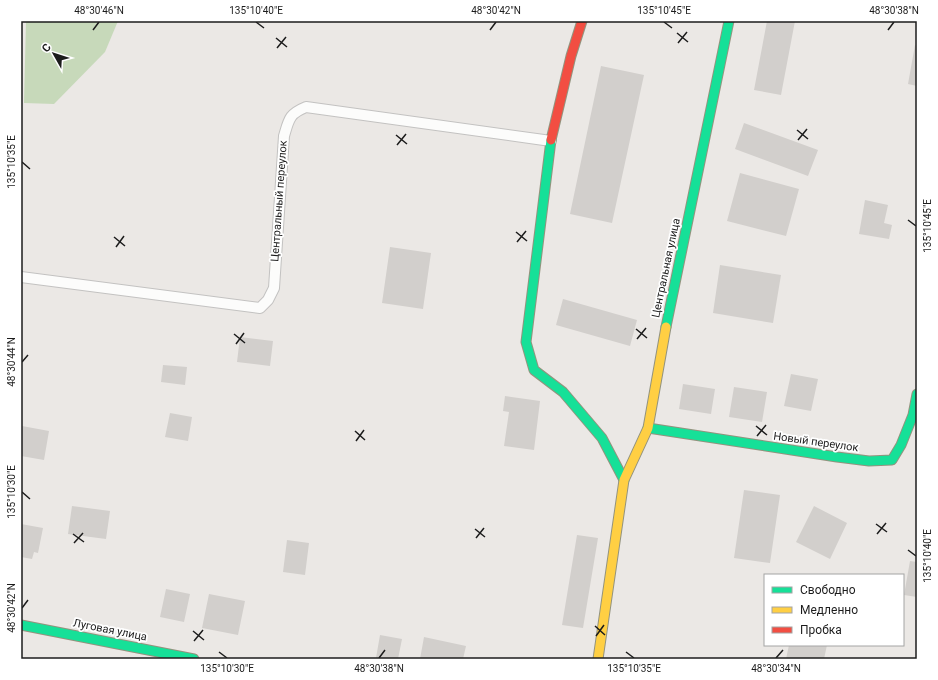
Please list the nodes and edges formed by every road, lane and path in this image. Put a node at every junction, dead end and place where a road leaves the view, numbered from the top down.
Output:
1 (582, 21) edge
2 (729, 21) edge
3 (551, 141) junction
4 (21, 277) edge
5 (917, 394) edge
6 (648, 428) junction
7 (624, 480) junction
8 (21, 625) edge
9 (194, 659) edge
10 (598, 659) edge

1 - 3 street
2 - 6 street, Центральная улица
3 - 4 lane, Центральный переулок
3 - 7 street
5 - 6 street, Новый переулок
6 - 7 street, Центральная улица
7 - 10 street, Центральная улица
8 - 9 street, Луговая улица

